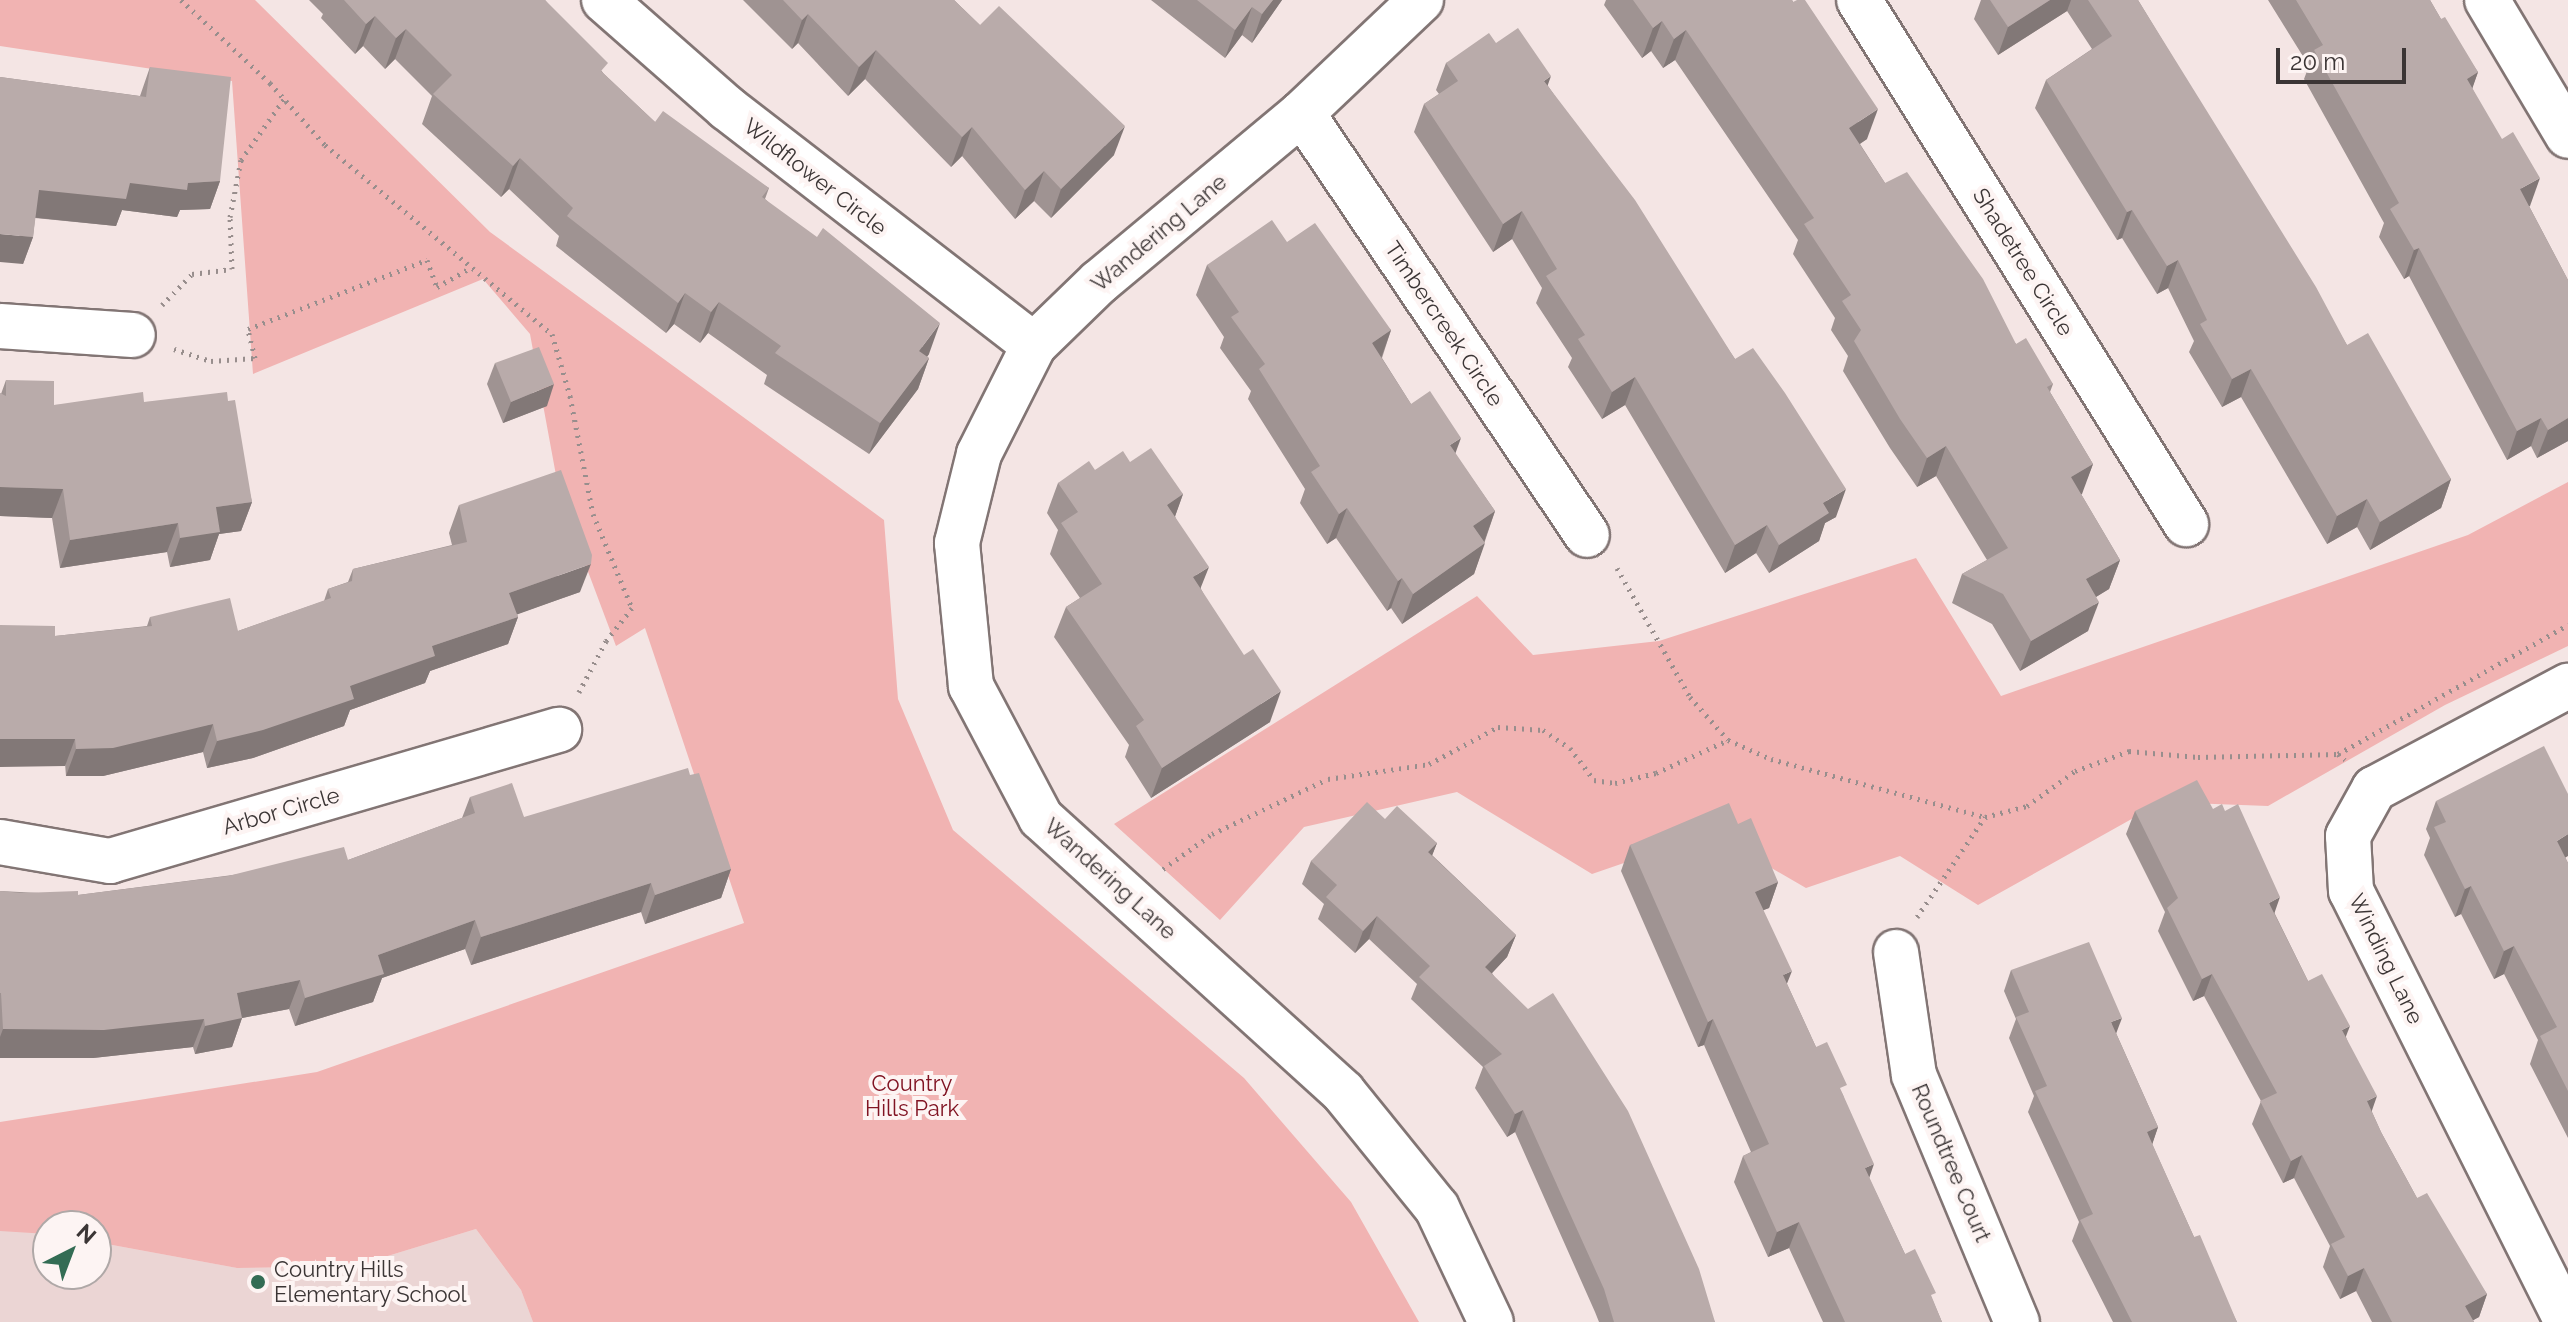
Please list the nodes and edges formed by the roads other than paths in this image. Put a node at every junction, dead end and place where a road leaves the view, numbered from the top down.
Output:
1 (604, 0) edge
2 (1421, 0) edge
3 (2487, 0) edge
4 (1866, 3) edge
5 (1302, 113) junction
6 (2568, 136) edge
7 (0, 326) edge
8 (133, 335) road end
9 (1034, 345) junction
10 (2186, 524) dead end
11 (1587, 535) road end
12 (2568, 686) edge
13 (559, 730) road end
14 (0, 842) edge
15 (1896, 952) road end
16 (1491, 1322) edge
17 (2017, 1322) edge
18 (2567, 1322) edge

1 - 9 street, Wildflower Circle
2 - 5 street, Wandering Lane
3 - 6 street
4 - 10 street, Shadetree Circle
5 - 9 street, Wandering Lane
5 - 11 street, Timbercreek Circle
7 - 8 street
9 - 16 street, Wandering Lane
12 - 18 street, Winding Lane
13 - 14 street, Arbor Circle
15 - 17 street, Roundtree Court

